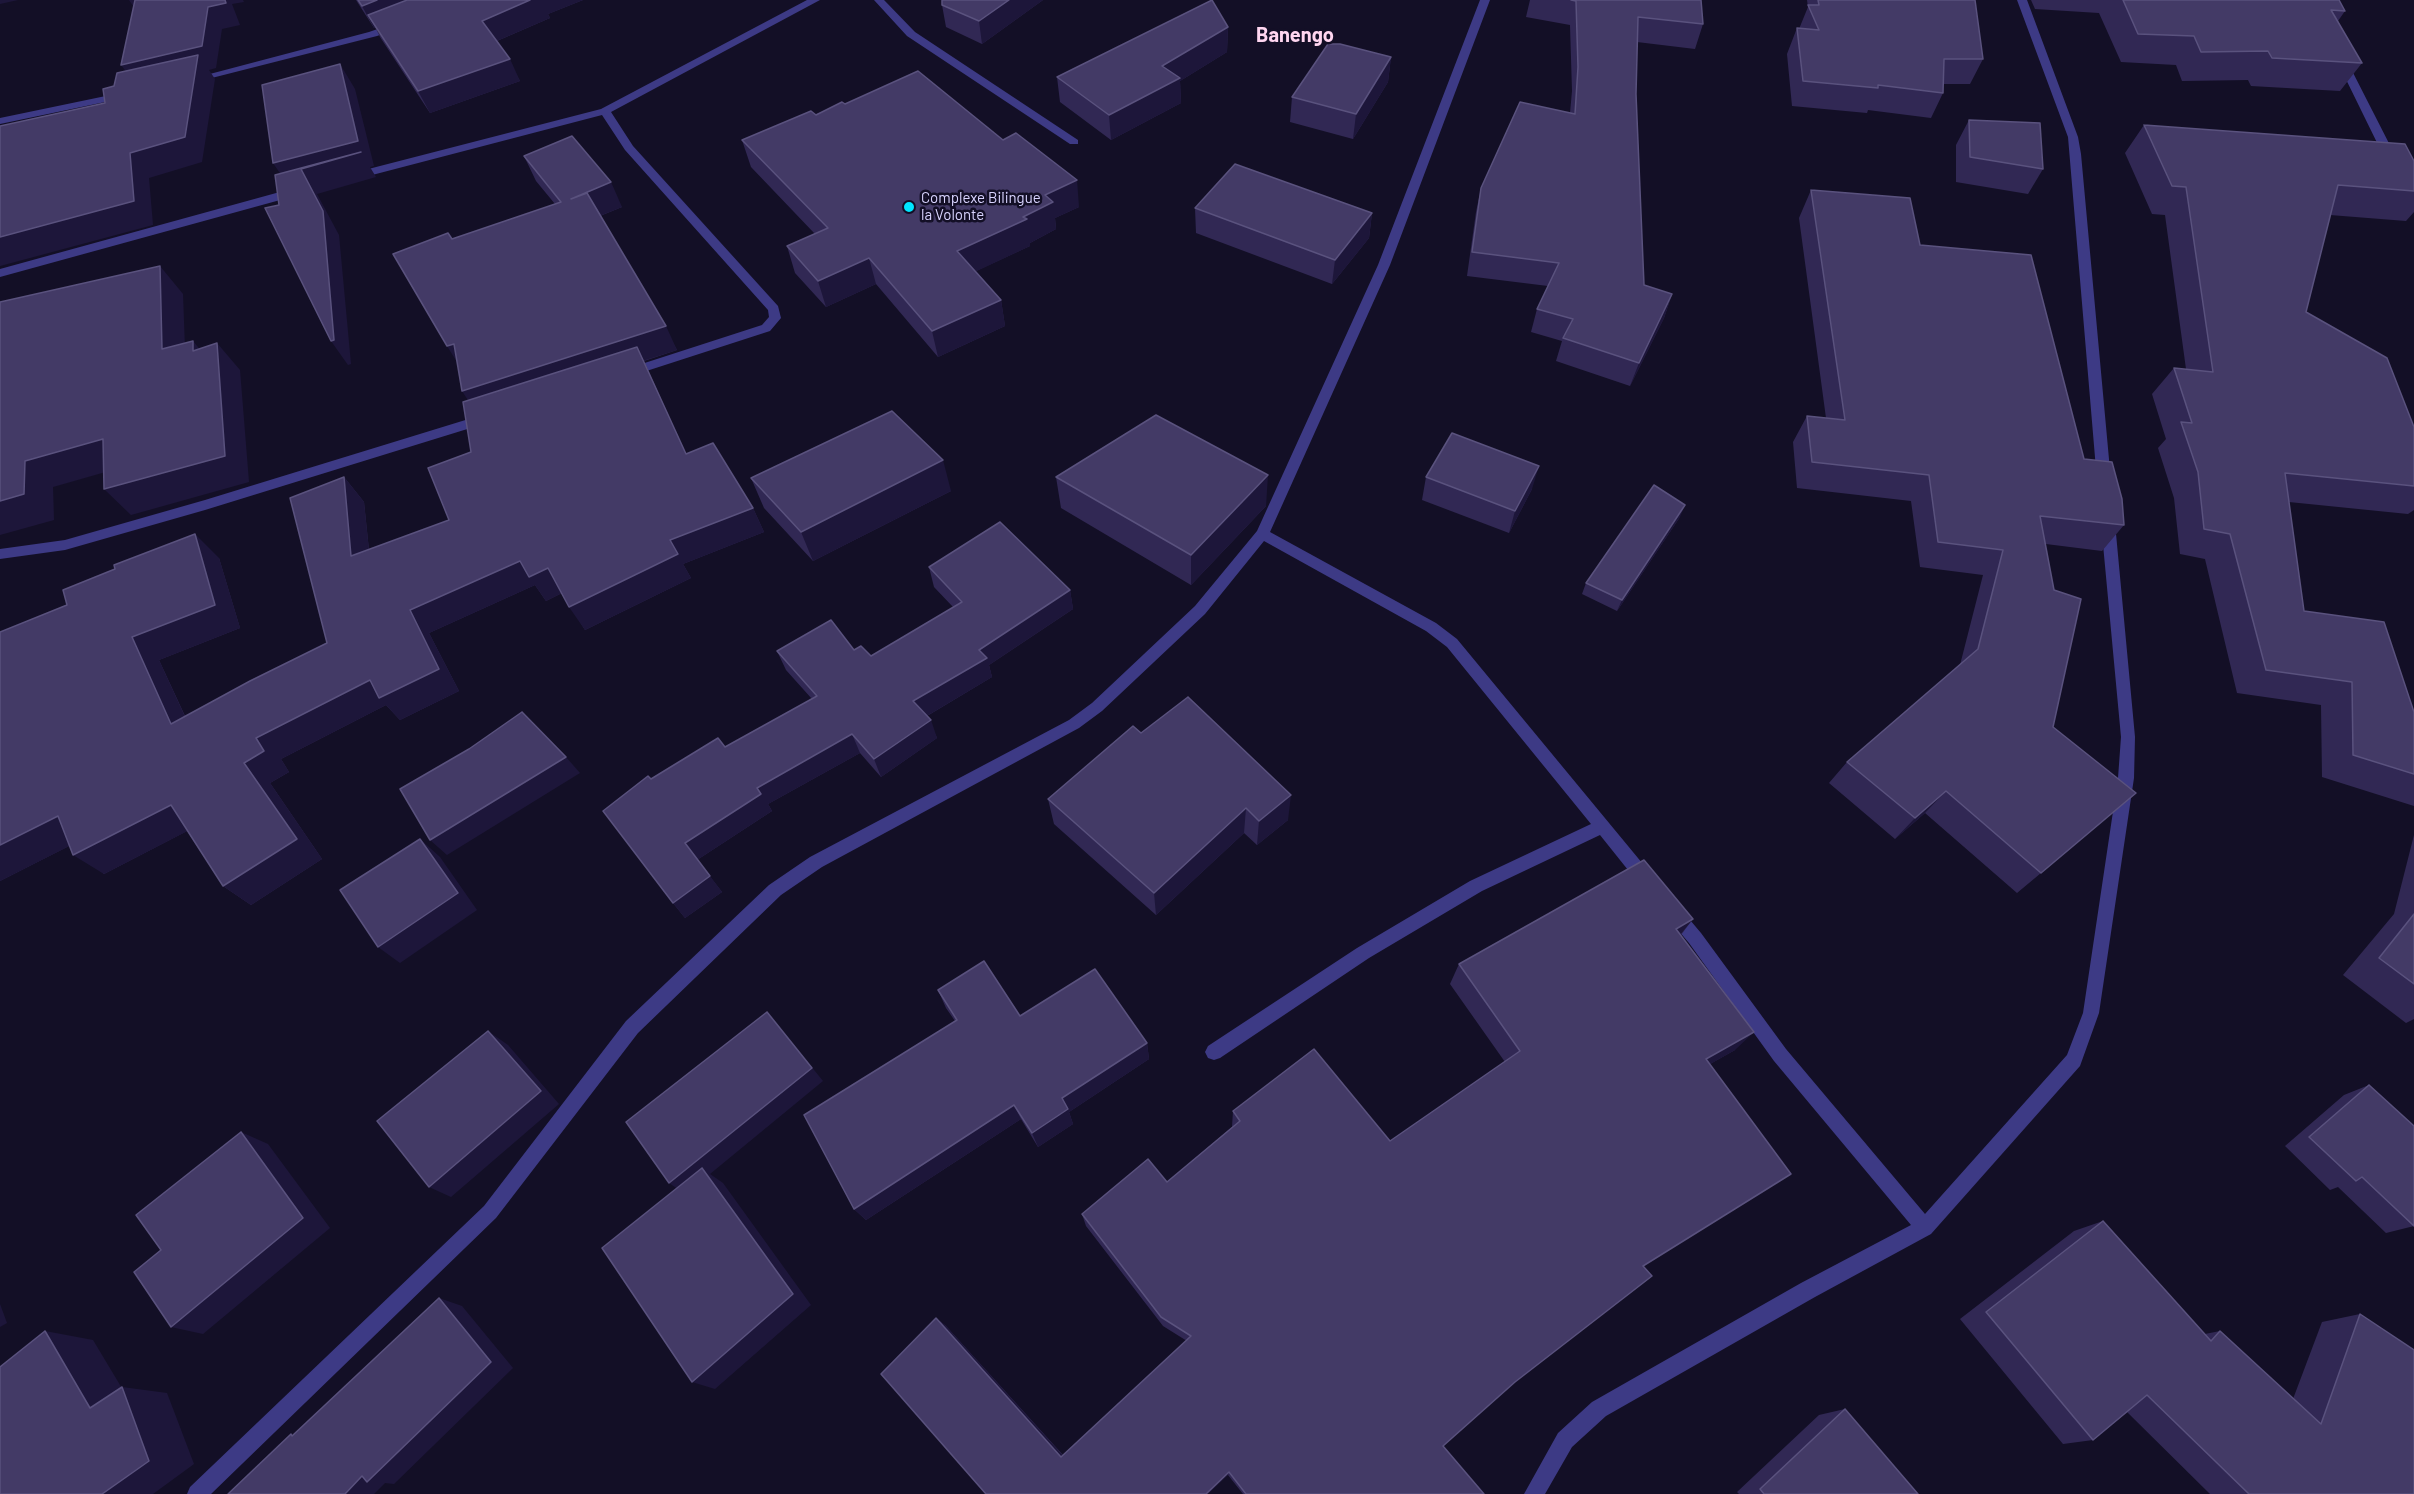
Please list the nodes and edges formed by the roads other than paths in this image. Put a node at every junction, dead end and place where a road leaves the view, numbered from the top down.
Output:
1 (815, 0) edge
2 (879, 0) edge
3 (1485, 0) edge
4 (2022, 0) edge
5 (403, 23) edge
6 (2337, 51) edge
7 (182, 83) edge
8 (139, 92) edge
9 (605, 111) junction
10 (0, 121) edge
11 (1074, 142) dead end
12 (2399, 175) edge
13 (339, 180) edge
14 (304, 190) edge
15 (0, 273) edge
16 (612, 378) edge
17 (503, 413) edge
18 (1262, 534) junction
19 (0, 554) edge
20 (1601, 827) junction
21 (1214, 1052) dead end
22 (1925, 1228) junction
23 (197, 1494) edge
24 (1534, 1494) edge

1 - 9 street
2 - 11 street
3 - 18 street
4 - 22 street
5 - 7 street
6 - 12 street
8 - 10 street
9 - 13 street
9 - 16 street
14 - 15 street
17 - 19 street
18 - 20 street
18 - 23 street
20 - 21 street
20 - 22 street
22 - 24 street

